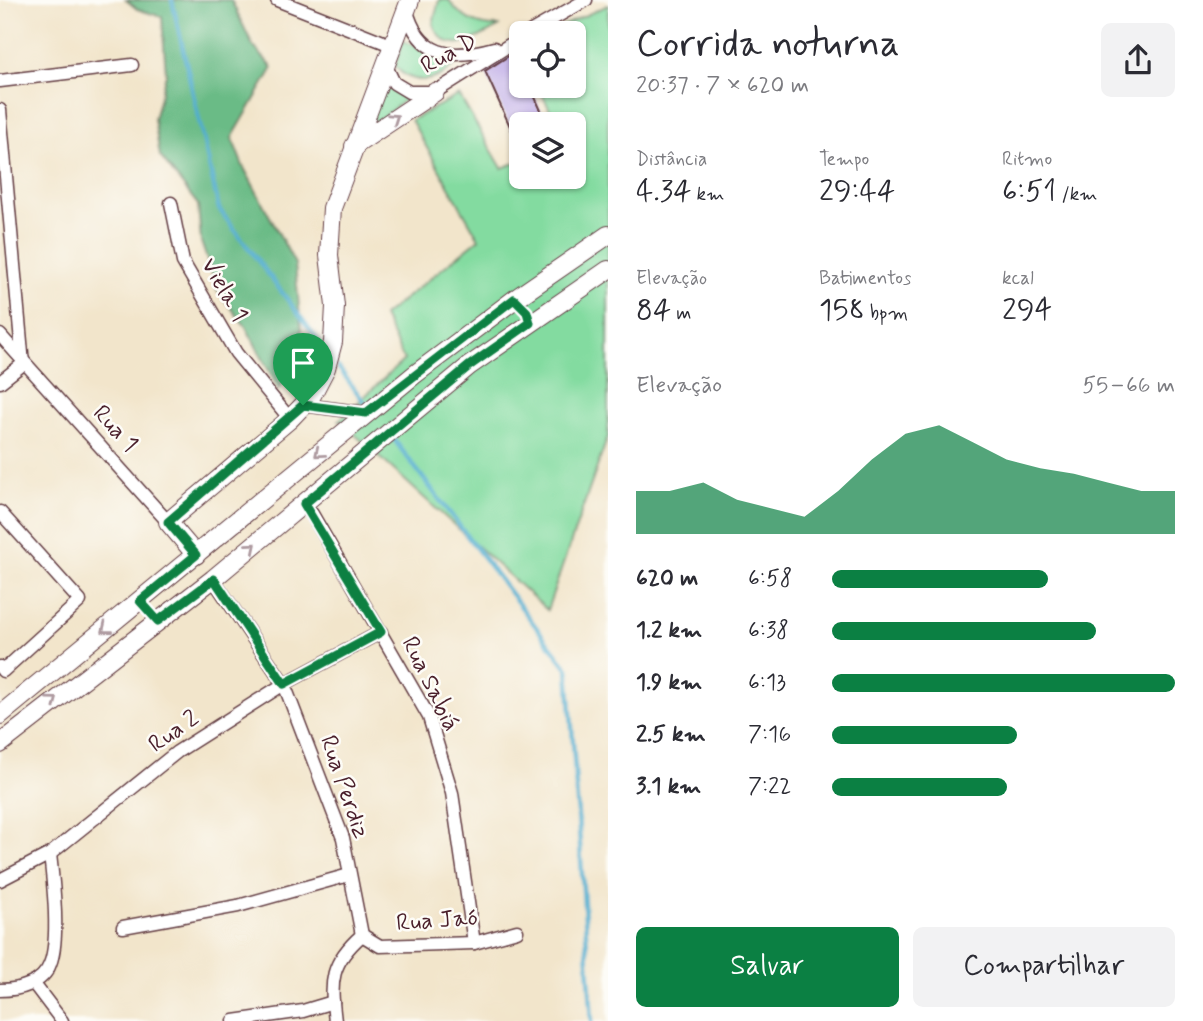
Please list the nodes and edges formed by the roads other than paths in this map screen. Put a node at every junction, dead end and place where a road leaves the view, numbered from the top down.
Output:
1 (277, 0) edge
2 (586, 0) edge
3 (408, 4) edge
4 (549, 21) edge
5 (508, 45) joint
6 (388, 53) junction
7 (132, 65) dead end
8 (0, 81) edge
9 (435, 92) junction
10 (0, 110) edge
11 (354, 146) junction
12 (171, 203) dead end
13 (608, 235) edge
14 (608, 270) edge
15 (543, 280) junction
16 (514, 299) junction
17 (556, 305) junction
18 (530, 323) junction
19 (0, 335) edge
20 (23, 364) junction
21 (0, 382) edge
22 (303, 405) junction
23 (366, 413) junction
24 (290, 419) junction
25 (304, 504) junction
26 (0, 512) edge
27 (168, 522) junction
28 (196, 555) junction
29 (214, 579) junction
30 (140, 601) junction
31 (158, 621) junction
32 (381, 632) junction
33 (2, 669) edge
34 (284, 684) junction
35 (0, 715) edge
36 (0, 744) edge
37 (50, 854) junction
38 (349, 875) junction
39 (0, 880) edge
40 (123, 927) dead end
41 (517, 931) dead end
42 (362, 935) junction
43 (474, 943) junction
44 (34, 984) junction
45 (0, 990) edge
46 (333, 1002) junction
47 (62, 1021) edge
48 (234, 1021) edge
49 (335, 1021) edge

1 - 6 street
2 - 4 street
3 - 5 street, Rua D
3 - 6 main road
5 - 9 street, Rua D
6 - 9 street, Rua D
6 - 11 main road
7 - 8 street
11 -> 9 main road
10 - 20 street
11 - 22 main road
12 - 24 street, Viela 1
13 - 15 main road
14 - 17 main road
15 - 16 main road
15 - 17 main road
16 - 18 main road
16 - 23 main road
17 - 18 main road
18 - 25 main road
19 - 20 street, Rua 1
20 - 21 street
20 - 27 street, Rua 1
22 - 23 street
22 - 24 main road
23 -> 28 main road
24 - 27 main road
29 -> 25 main road
25 - 32 street, Rua Sabiá
26 - 33 street
27 - 28 main road, Rua 1
28 - 30 main road
29 - 31 main road
29 - 34 street, Rua Perdiz
30 - 31 main road
30 -> 35 main road
36 -> 31 main road
32 - 34 street, Rua 2
32 - 43 street, Rua Sabiá
34 - 37 street, Rua 2
34 - 38 street, Rua Perdiz
37 - 39 street, Rua 2
37 - 44 street
38 - 40 street
38 - 42 street, Rua Perdiz
41 - 43 street, Rua Jaó
42 - 43 street, Rua Jaó
42 - 46 street
44 - 45 street
44 - 47 street
46 - 48 street
46 - 49 street

